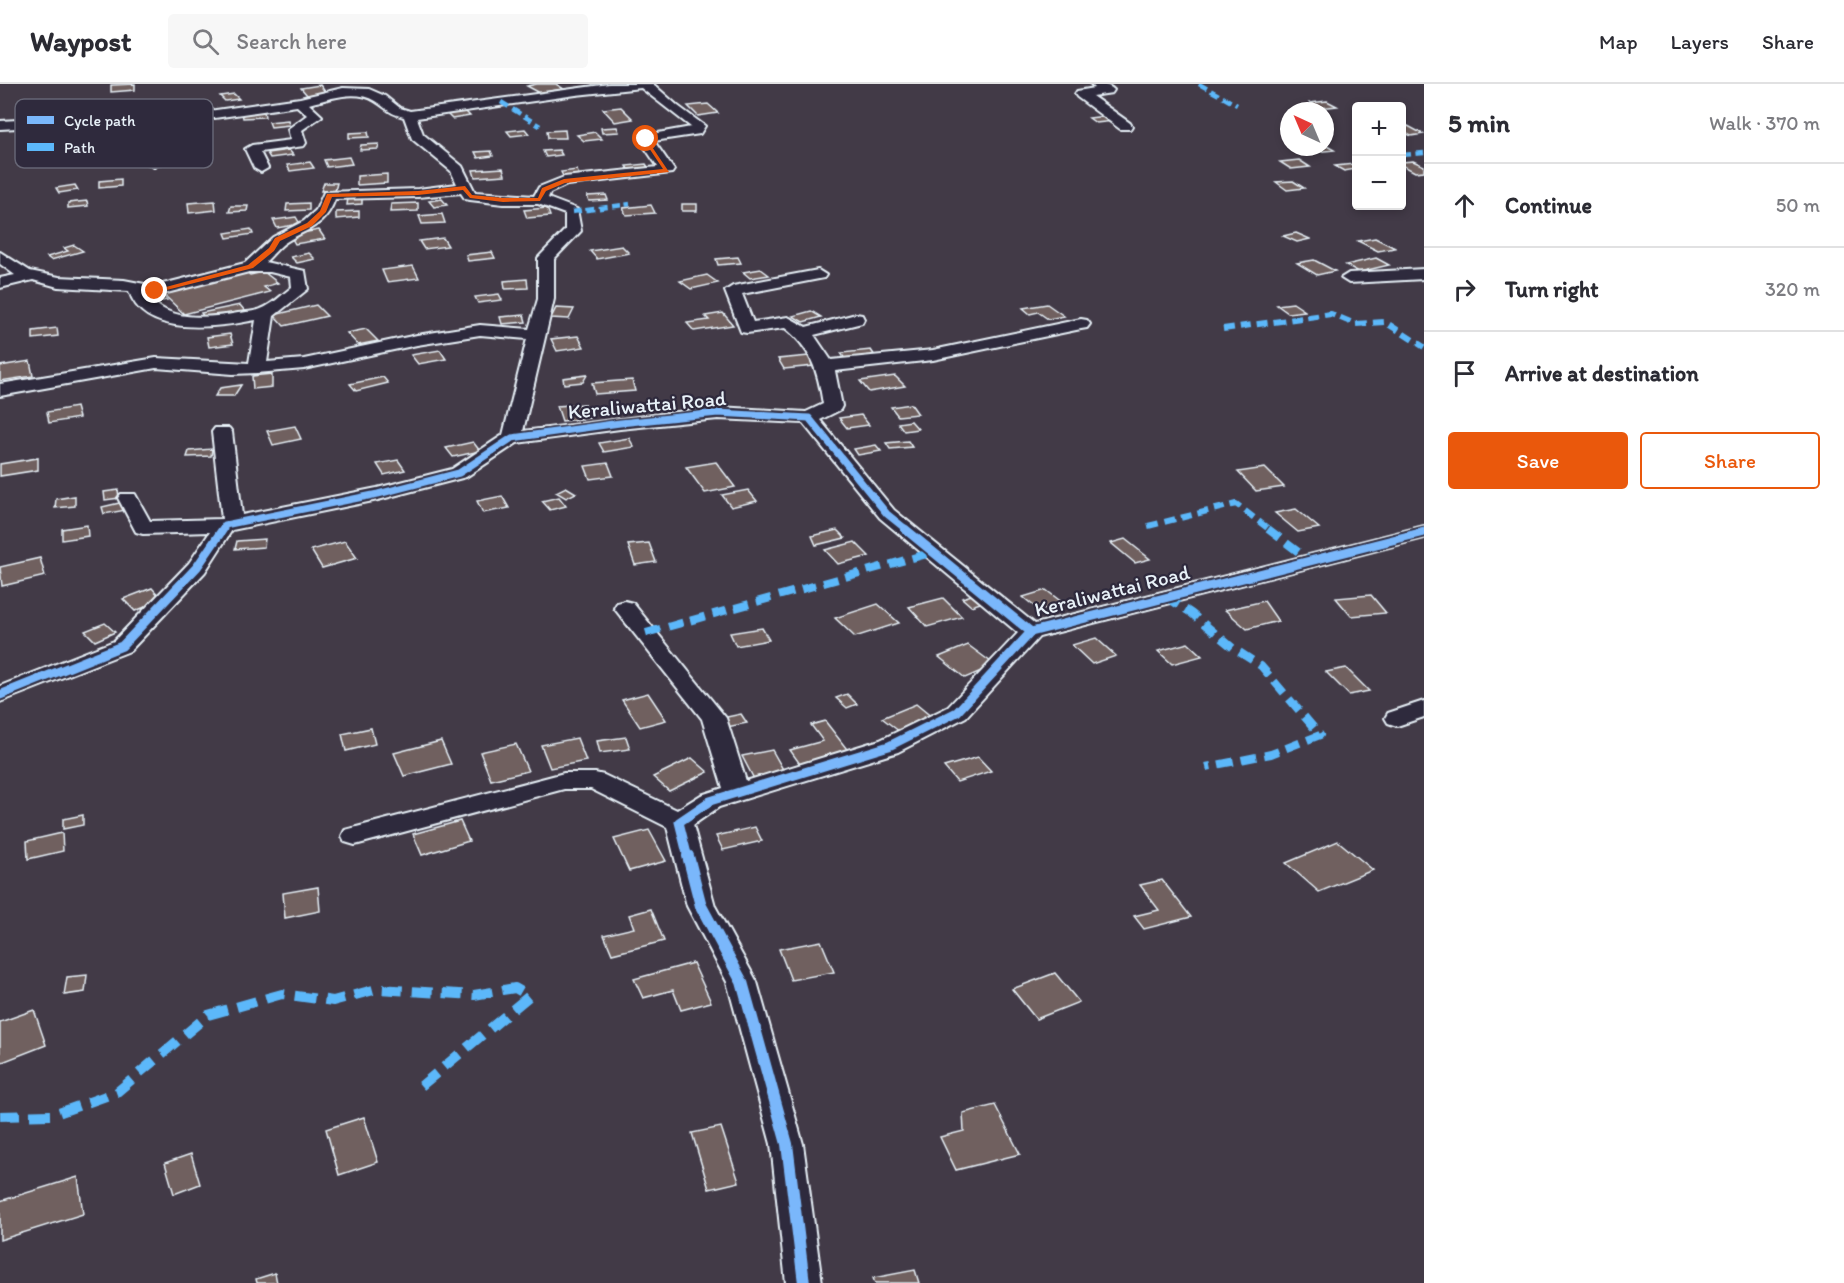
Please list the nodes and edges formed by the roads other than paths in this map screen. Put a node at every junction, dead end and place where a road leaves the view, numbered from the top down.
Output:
1 (646, 84) edge
2 (1097, 84) edge
3 (571, 87) edge
4 (340, 88) edge
5 (300, 102) junction
6 (213, 114) edge
7 (410, 115) junction
8 (15, 123) edge
9 (0, 124) edge
10 (1125, 126) dead end
11 (261, 168) dead end
12 (465, 188) junction
13 (540, 200) junction
14 (0, 257) edge
15 (249, 267) junction
16 (818, 274) dead end
17 (1424, 274) edge
18 (27, 276) junction
19 (1349, 278) dead end
20 (0, 283) edge
21 (143, 289) junction
22 (268, 313) junction
23 (856, 320) dead end
24 (1081, 324) dead end
25 (804, 333) junction
26 (537, 335) junction
27 (827, 366) junction
28 (256, 368) junction
29 (0, 390) edge
30 (809, 418) junction
31 (222, 432) dead end
32 (512, 438) junction
33 (128, 498) dead end
34 (229, 524) junction
35 (1424, 532) edge
36 (626, 608) dead end
37 (1031, 632) junction
38 (0, 695) edge
39 (1424, 709) edge
40 (1397, 718) dead end
41 (737, 793) junction
42 (679, 822) junction
43 (355, 836) dead end
44 (804, 1283) edge

1 - 3 street
1 - 13 street
2 - 10 street
3 - 7 street
4 - 5 street
4 - 7 street
5 - 6 street
5 - 11 street
7 - 12 street
8 - 9 street
12 - 13 street
12 - 15 street
13 - 26 street
14 - 18 street
15 - 21 street
15 - 22 street
16 - 25 street
17 - 19 street
18 - 20 street
18 - 21 street
21 - 22 street
22 - 28 street
23 - 25 street
24 - 27 street
25 - 27 street
26 - 28 street
26 - 32 street
27 - 30 street
28 - 29 street
30 - 32 street, Keraliwattai Road
30 - 37 street, Keraliwattai Road
31 - 34 street
32 - 34 street, Keraliwattai Road
33 - 34 street, Keraliwattai Road
34 - 38 street
35 - 37 street, Keraliwattai Road
36 - 41 street
37 - 41 street
39 - 40 street
41 - 42 street
42 - 43 street
42 - 44 street

